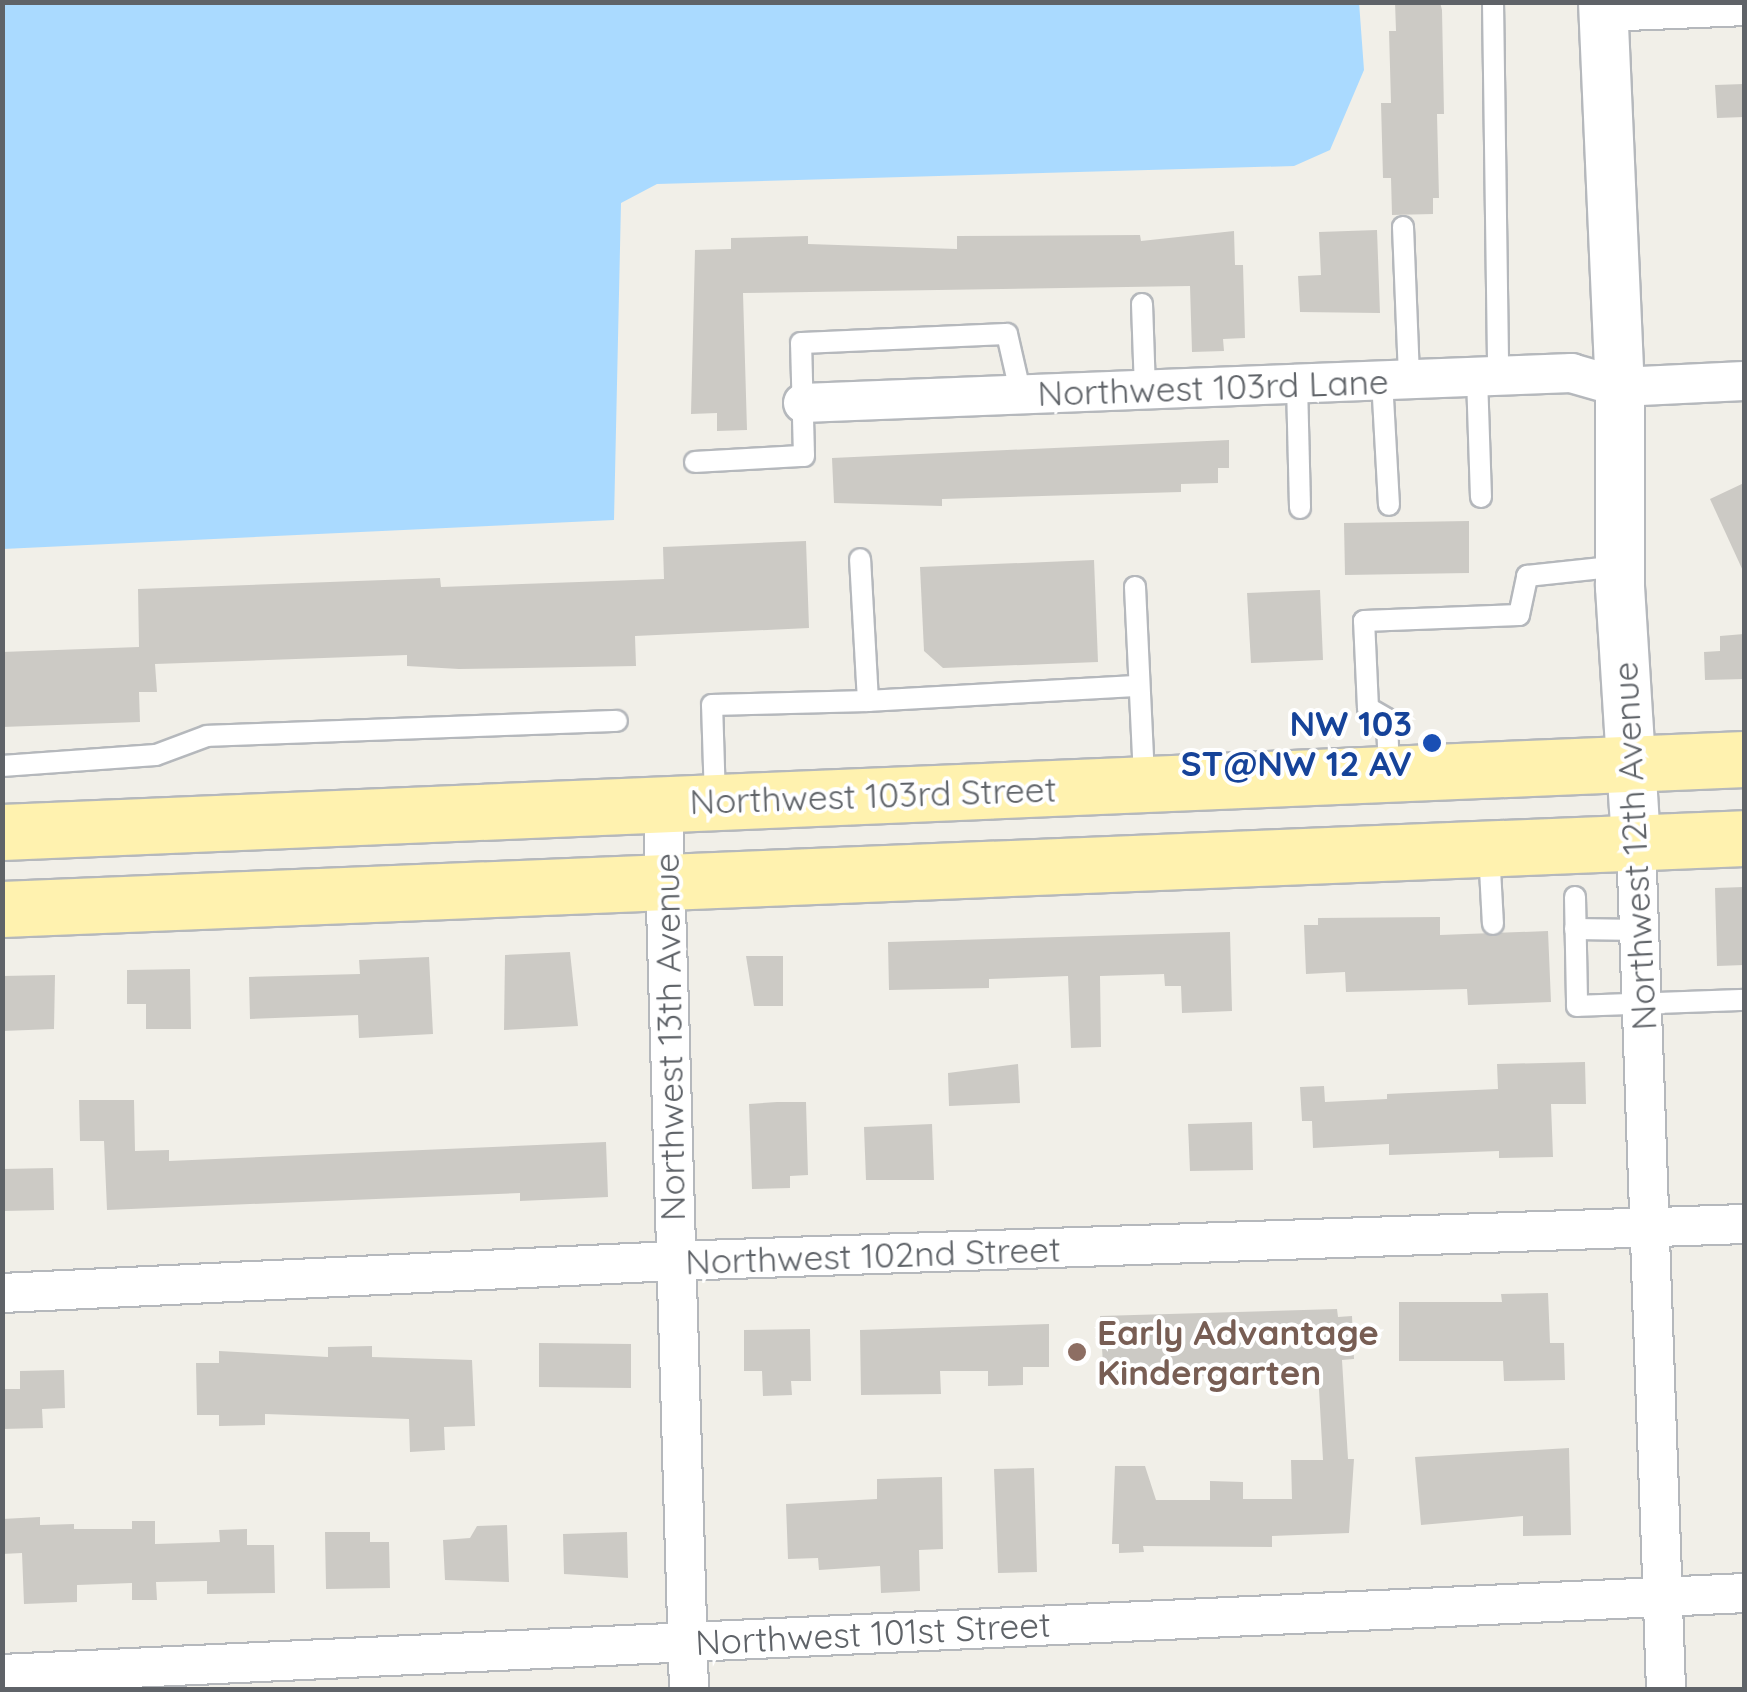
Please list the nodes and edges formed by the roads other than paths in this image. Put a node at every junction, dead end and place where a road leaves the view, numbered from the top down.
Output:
1 (1493, 2) edge
2 (1744, 6) edge
3 (1603, 7) edge
4 (1404, 227) dead end
5 (1142, 304) dead end
6 (1488, 376) junction
7 (1396, 380) junction
8 (1744, 381) edge
9 (1298, 384) junction
10 (1620, 387) junction
11 (1145, 390) junction
12 (1021, 395) junction
13 (803, 403) junction
14 (695, 462) dead end
15 (1481, 497) dead end
16 (1389, 505) dead end
17 (1300, 508) dead end
18 (860, 559) dead end
19 (1620, 566) junction
20 (1134, 587) dead end
21 (1139, 686) junction
22 (868, 701) junction
23 (616, 721) dead end
24 (1744, 759) edge
25 (1631, 764) junction
26 (2, 766) edge
27 (1389, 774) junction
28 (1144, 784) junction
29 (689, 803) junction
30 (2, 832) edge
31 (1744, 838) edge
32 (1636, 843) junction
33 (1489, 849) junction
34 (667, 880) junction
35 (1575, 897) dead end
36 (2, 910) edge
37 (1493, 924) dead end
38 (1575, 929) junction
39 (1640, 930) junction
40 (1744, 1000) edge
41 (1643, 1004) junction
42 (1744, 1224) edge
43 (1652, 1228) junction
44 (674, 1261) junction
45 (2, 1293) edge
46 (1744, 1593) edge
47 (1665, 1596) junction
48 (687, 1642) junction
49 (2, 1674) edge
50 (688, 1690) edge
51 (1666, 1690) edge

1 - 6 lane
2 - 3 street
3 - 10 street, Northwest 12th Avenue
4 - 7 lane
5 - 11 lane
6 - 7 street, Northwest 103rd Lane
6 - 10 street, Northwest 103rd Lane
6 - 15 lane
7 - 9 street, Northwest 103rd Lane
7 - 16 lane
8 - 10 street, Northwest 103rd Lane
9 - 11 street, Northwest 103rd Lane
9 - 17 lane
10 - 19 street, Northwest 12th Avenue
11 - 12 street, Northwest 103rd Lane
12 - 13 street, Northwest 103rd Lane
12 - 13 lane
13 - 14 lane
18 - 22 lane
19 - 25 street, Northwest 12th Avenue
19 - 27 lane
20 - 21 lane
21 - 22 lane
21 - 28 lane
22 - 29 lane
23 - 26 lane
24 - 25 main road, Northwest 103rd Street
25 - 27 main road, Northwest 103rd Street
25 - 32 street, Northwest 12th Avenue
27 - 28 main road, Northwest 103rd Street
28 - 29 main road, Northwest 103rd Street
29 - 30 main road, Northwest 103rd Street
29 - 34 street, Northwest 13th Avenue
31 - 32 main road
32 - 33 main road
32 - 39 street, Northwest 12th Avenue
33 - 34 main road
33 - 37 lane
34 - 36 main road
34 - 44 street, Northwest 13th Avenue
35 - 38 lane
38 - 39 lane
38 - 41 lane
39 - 41 street, Northwest 12th Avenue
40 - 41 lane
41 - 43 street, Northwest 12th Avenue
42 - 43 street, Northwest 102nd Street
43 - 44 street, Northwest 102nd Street
43 - 47 street, Northwest 12th Avenue
44 - 45 street, Northwest 102nd Street
44 - 48 street, Northwest 13th Avenue
46 - 47 street, Northwest 101st Street
47 - 48 street, Northwest 101st Street
47 - 51 street, Northwest 12th Avenue
48 - 49 street, Northwest 101st Street
48 - 50 street, Northwest 13th Avenue

